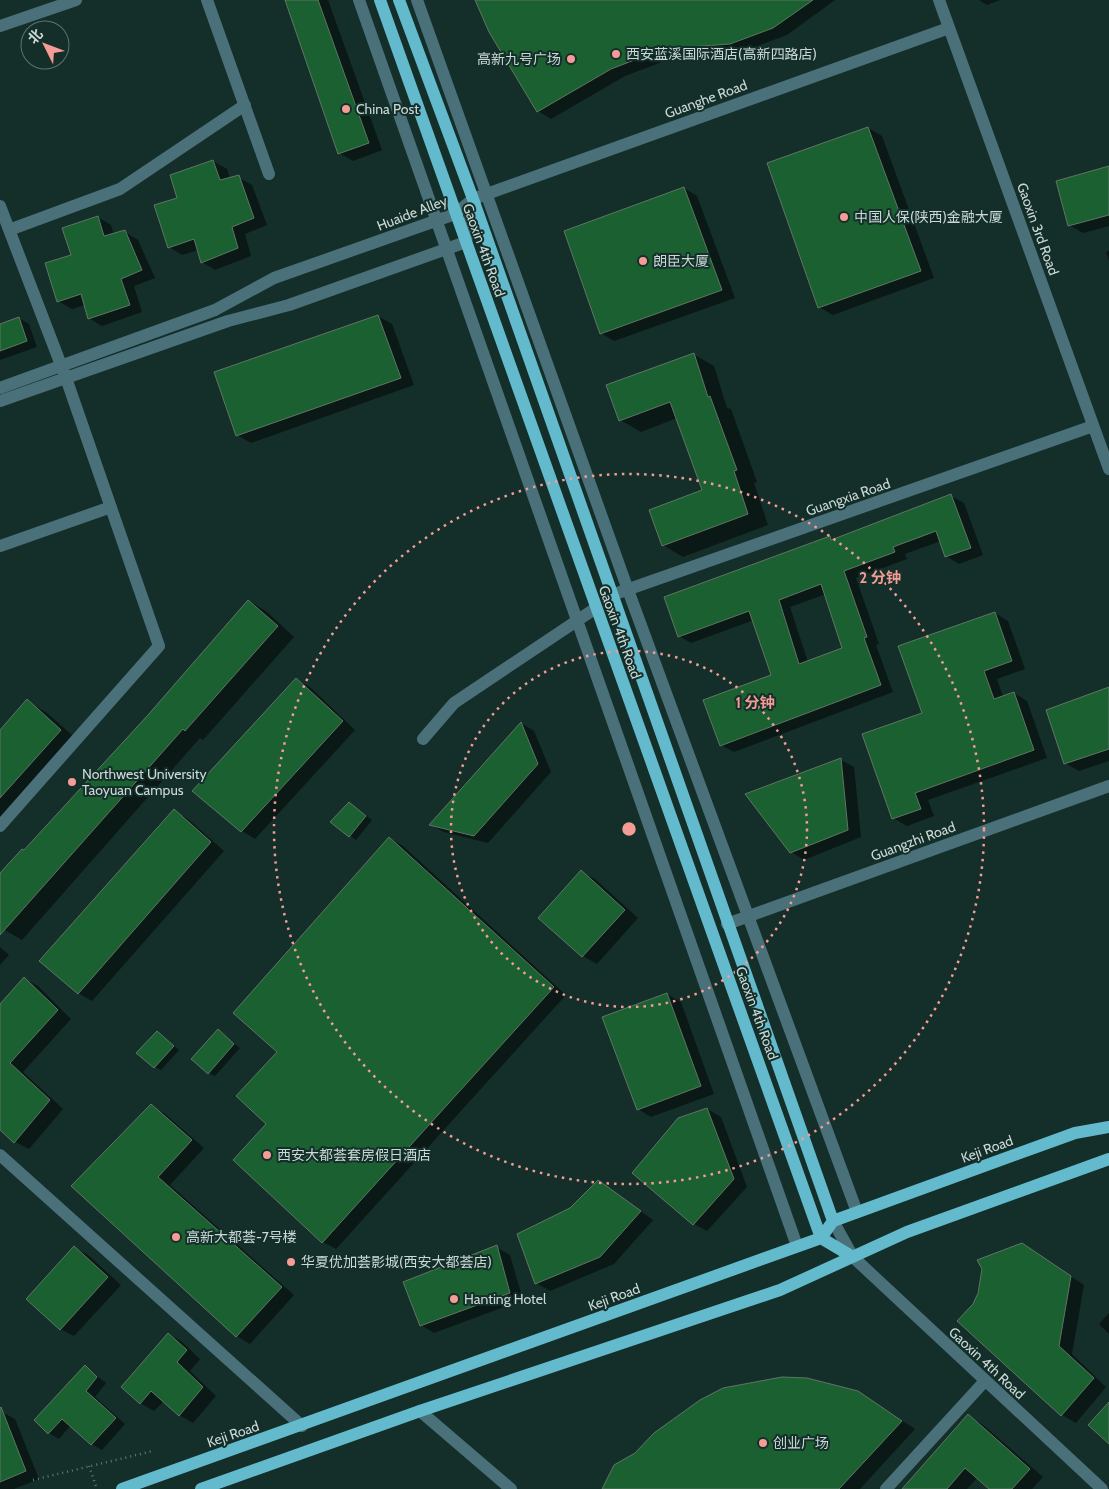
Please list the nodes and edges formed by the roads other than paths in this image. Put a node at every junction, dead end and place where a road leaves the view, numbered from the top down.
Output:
1 (76, 0) edge
2 (207, 0) edge
3 (360, 0) edge
4 (380, 0) edge
5 (399, 0) edge
6 (417, 0) edge
7 (939, 0) edge
8 (0, 26) edge
9 (949, 28) junction
10 (245, 105) junction
11 (269, 174) dead end
12 (487, 194) junction
13 (472, 199) junction
14 (0, 206) edge
15 (456, 214) junction
16 (438, 220) junction
17 (9, 230) junction
18 (466, 242) junction
19 (448, 248) junction
20 (60, 365) junction
21 (66, 378) junction
22 (0, 388) edge
23 (0, 401) edge
24 (1093, 426) junction
25 (1109, 469) edge
26 (111, 507) junction
27 (0, 546) edge
28 (628, 590) junction
29 (612, 596) junction
30 (596, 608) junction
31 (578, 620) junction
32 (422, 739) dead end
33 (1109, 786) edge
34 (0, 826) edge
35 (748, 916) junction
36 (727, 924) junction
37 (1109, 1127) edge
38 (0, 1155) edge
39 (1109, 1159) edge
40 (856, 1212) junction
41 (833, 1221) junction
42 (821, 1238) junction
43 (797, 1246) junction
44 (853, 1258) junction
45 (984, 1382) junction
46 (420, 1410) junction
47 (302, 1426) junction
48 (122, 1489) edge
49 (201, 1489) edge
50 (511, 1489) edge
51 (886, 1489) edge
52 (1102, 1489) edge

1 - 8 street
2 - 10 street
3 - 16 street
4 - 15 main road, Gaoxin 4th Road
5 - 13 main road, Gaoxin 4th Road
6 - 12 street, Gaoxin 4th Road
7 - 9 street, Gaoxin 3rd Road
9 - 12 street, Guanghe Road
9 - 24 street, Gaoxin 3rd Road
10 - 11 street
10 - 17 street
12 - 13 street, Guanghe Road
12 - 28 street, Gaoxin 4th Road
13 - 15 street, Huaide Alley
13 - 18 street
13 - 29 main road, Gaoxin 4th Road
14 - 17 street
15 - 16 street, Huaide Alley
15 - 18 main road, Gaoxin 4th Road
16 - 19 street
16 - 20 street, Huaide Alley
17 - 20 street
18 - 19 street
18 - 30 main road, Gaoxin 4th Road
19 - 21 street
19 - 31 street
20 - 21 street
20 - 22 street, Huaide Alley
21 - 23 street
21 - 26 street
24 - 25 street, Gaoxin 3rd Road
24 - 28 street, Guangxia Road
26 - 27 street
26 - 34 street
28 - 29 street, Guangxia Road
28 - 35 street, Gaoxin 4th Road
29 - 36 main road, Gaoxin 4th Road
30 - 31 street
30 - 42 main road, Gaoxin 4th Road
31 - 32 street
31 - 43 street
33 - 35 street, Guangzhi Road
35 - 36 street, Guangzhi Road
35 - 40 street, Gaoxin 4th Road
36 - 41 main road, Gaoxin 4th Road
37 - 40 main road, Keji Road
38 - 47 street
39 - 44 main road
40 - 41 main road, Keji Road
41 - 42 main road
41 - 44 street, Gaoxin 4th Road
42 - 43 main road, Keji Road
42 - 44 main road, Gaoxin 4th Road
43 - 47 main road, Keji Road
44 - 45 street, Gaoxin 4th Road
44 - 46 main road
45 - 51 street
45 - 52 street, Gaoxin 4th Road
46 - 49 main road
46 - 50 street
47 - 48 main road, Keji Road

